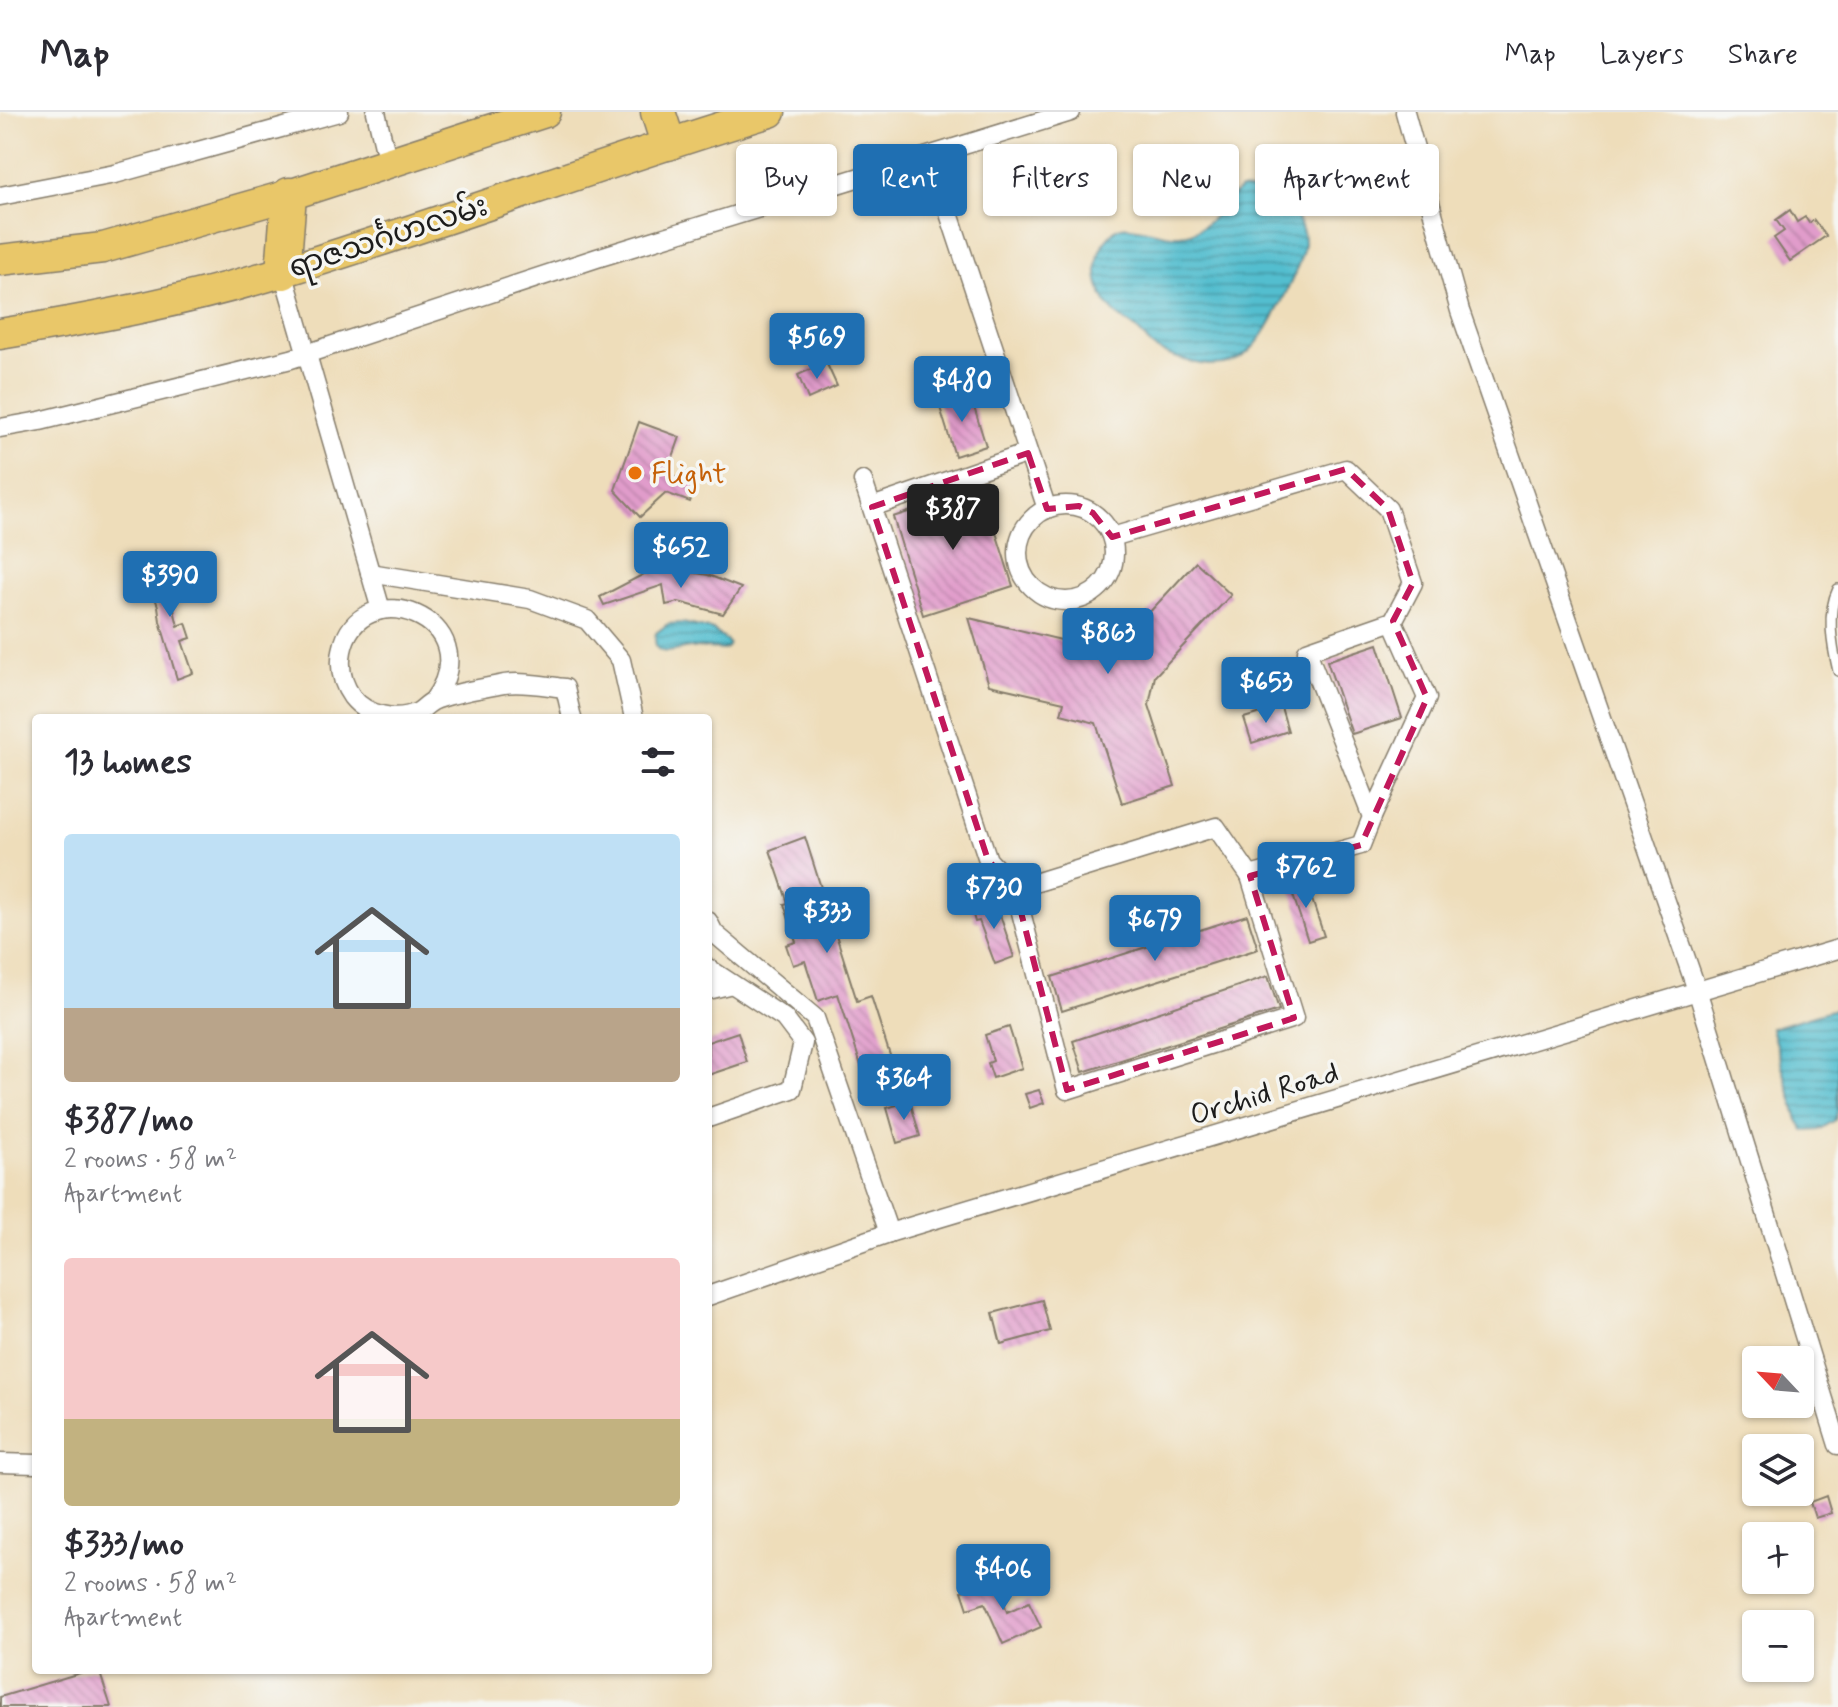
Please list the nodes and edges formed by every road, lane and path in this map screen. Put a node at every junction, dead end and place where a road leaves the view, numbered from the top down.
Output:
1 (339, 112) edge
2 (376, 112) edge
3 (545, 112) edge
4 (770, 112) edge
5 (1071, 112) edge
6 (1405, 112) edge
7 (663, 128) edge
8 (967, 144) edge
9 (388, 163) junction
10 (853, 180) edge
11 (289, 195) junction
12 (0, 196) edge
13 (950, 216) edge
14 (0, 260) edge
15 (283, 272) junction
16 (0, 334) edge
17 (305, 354) junction
18 (0, 428) edge
19 (1028, 453) junction
20 (863, 481) dead end
21 (872, 507) junction
22 (1047, 509) junction
23 (1112, 537) junction
24 (370, 573) junction
25 (1838, 589) edge
26 (381, 610) junction
27 (1393, 621) junction
28 (1838, 671) edge
29 (433, 701) junction
30 (376, 714) edge
31 (411, 714) edge
32 (571, 714) edge
33 (633, 714) edge
34 (1372, 817) junction
35 (1250, 876) junction
36 (1015, 889) junction
37 (712, 929) edge
38 (1838, 949) edge
39 (712, 971) edge
40 (732, 984) junction
41 (712, 989) edge
42 (1698, 993) junction
43 (712, 1117) edge
44 (889, 1233) junction
45 (712, 1295) edge
46 (1838, 1445) edge
47 (0, 1463) edge
48 (32, 1464) edge

1 - 12 street
2 - 9 street
3 - 9 main road
4 - 7 main road, ရာဇသင်္ဂဟလမ်း
5 - 8 street
6 - 42 street
7 - 15 main road, ရာဇသင်္ဂဟလမ်း
9 - 11 main road
10 - 17 street
11 - 14 main road
11 - 15 highway
13 - 19 street
15 - 16 main road, ရာဇသင်္ဂဟလမ်း
15 - 17 street
17 - 18 street
17 - 24 street
19 - 21 street
19 - 22 street
20 - 21 street
21 - 36 street
22 - 23 street
22 - 23 street
23 - 27 street
24 - 26 street
24 - 33 street
25 - 28 lane
26 - 29 street
26 - 30 street
27 - 34 street
27 - 34 street
29 - 31 street
29 - 32 street
34 - 35 street
35 - 36 street
35 - 36 street
37 - 44 street
38 - 42 street, Orchid Road
39 - 40 street
40 - 41 street
40 - 43 street
42 - 44 street, Orchid Road
42 - 46 street
44 - 45 street, Orchid Road
47 - 48 street

